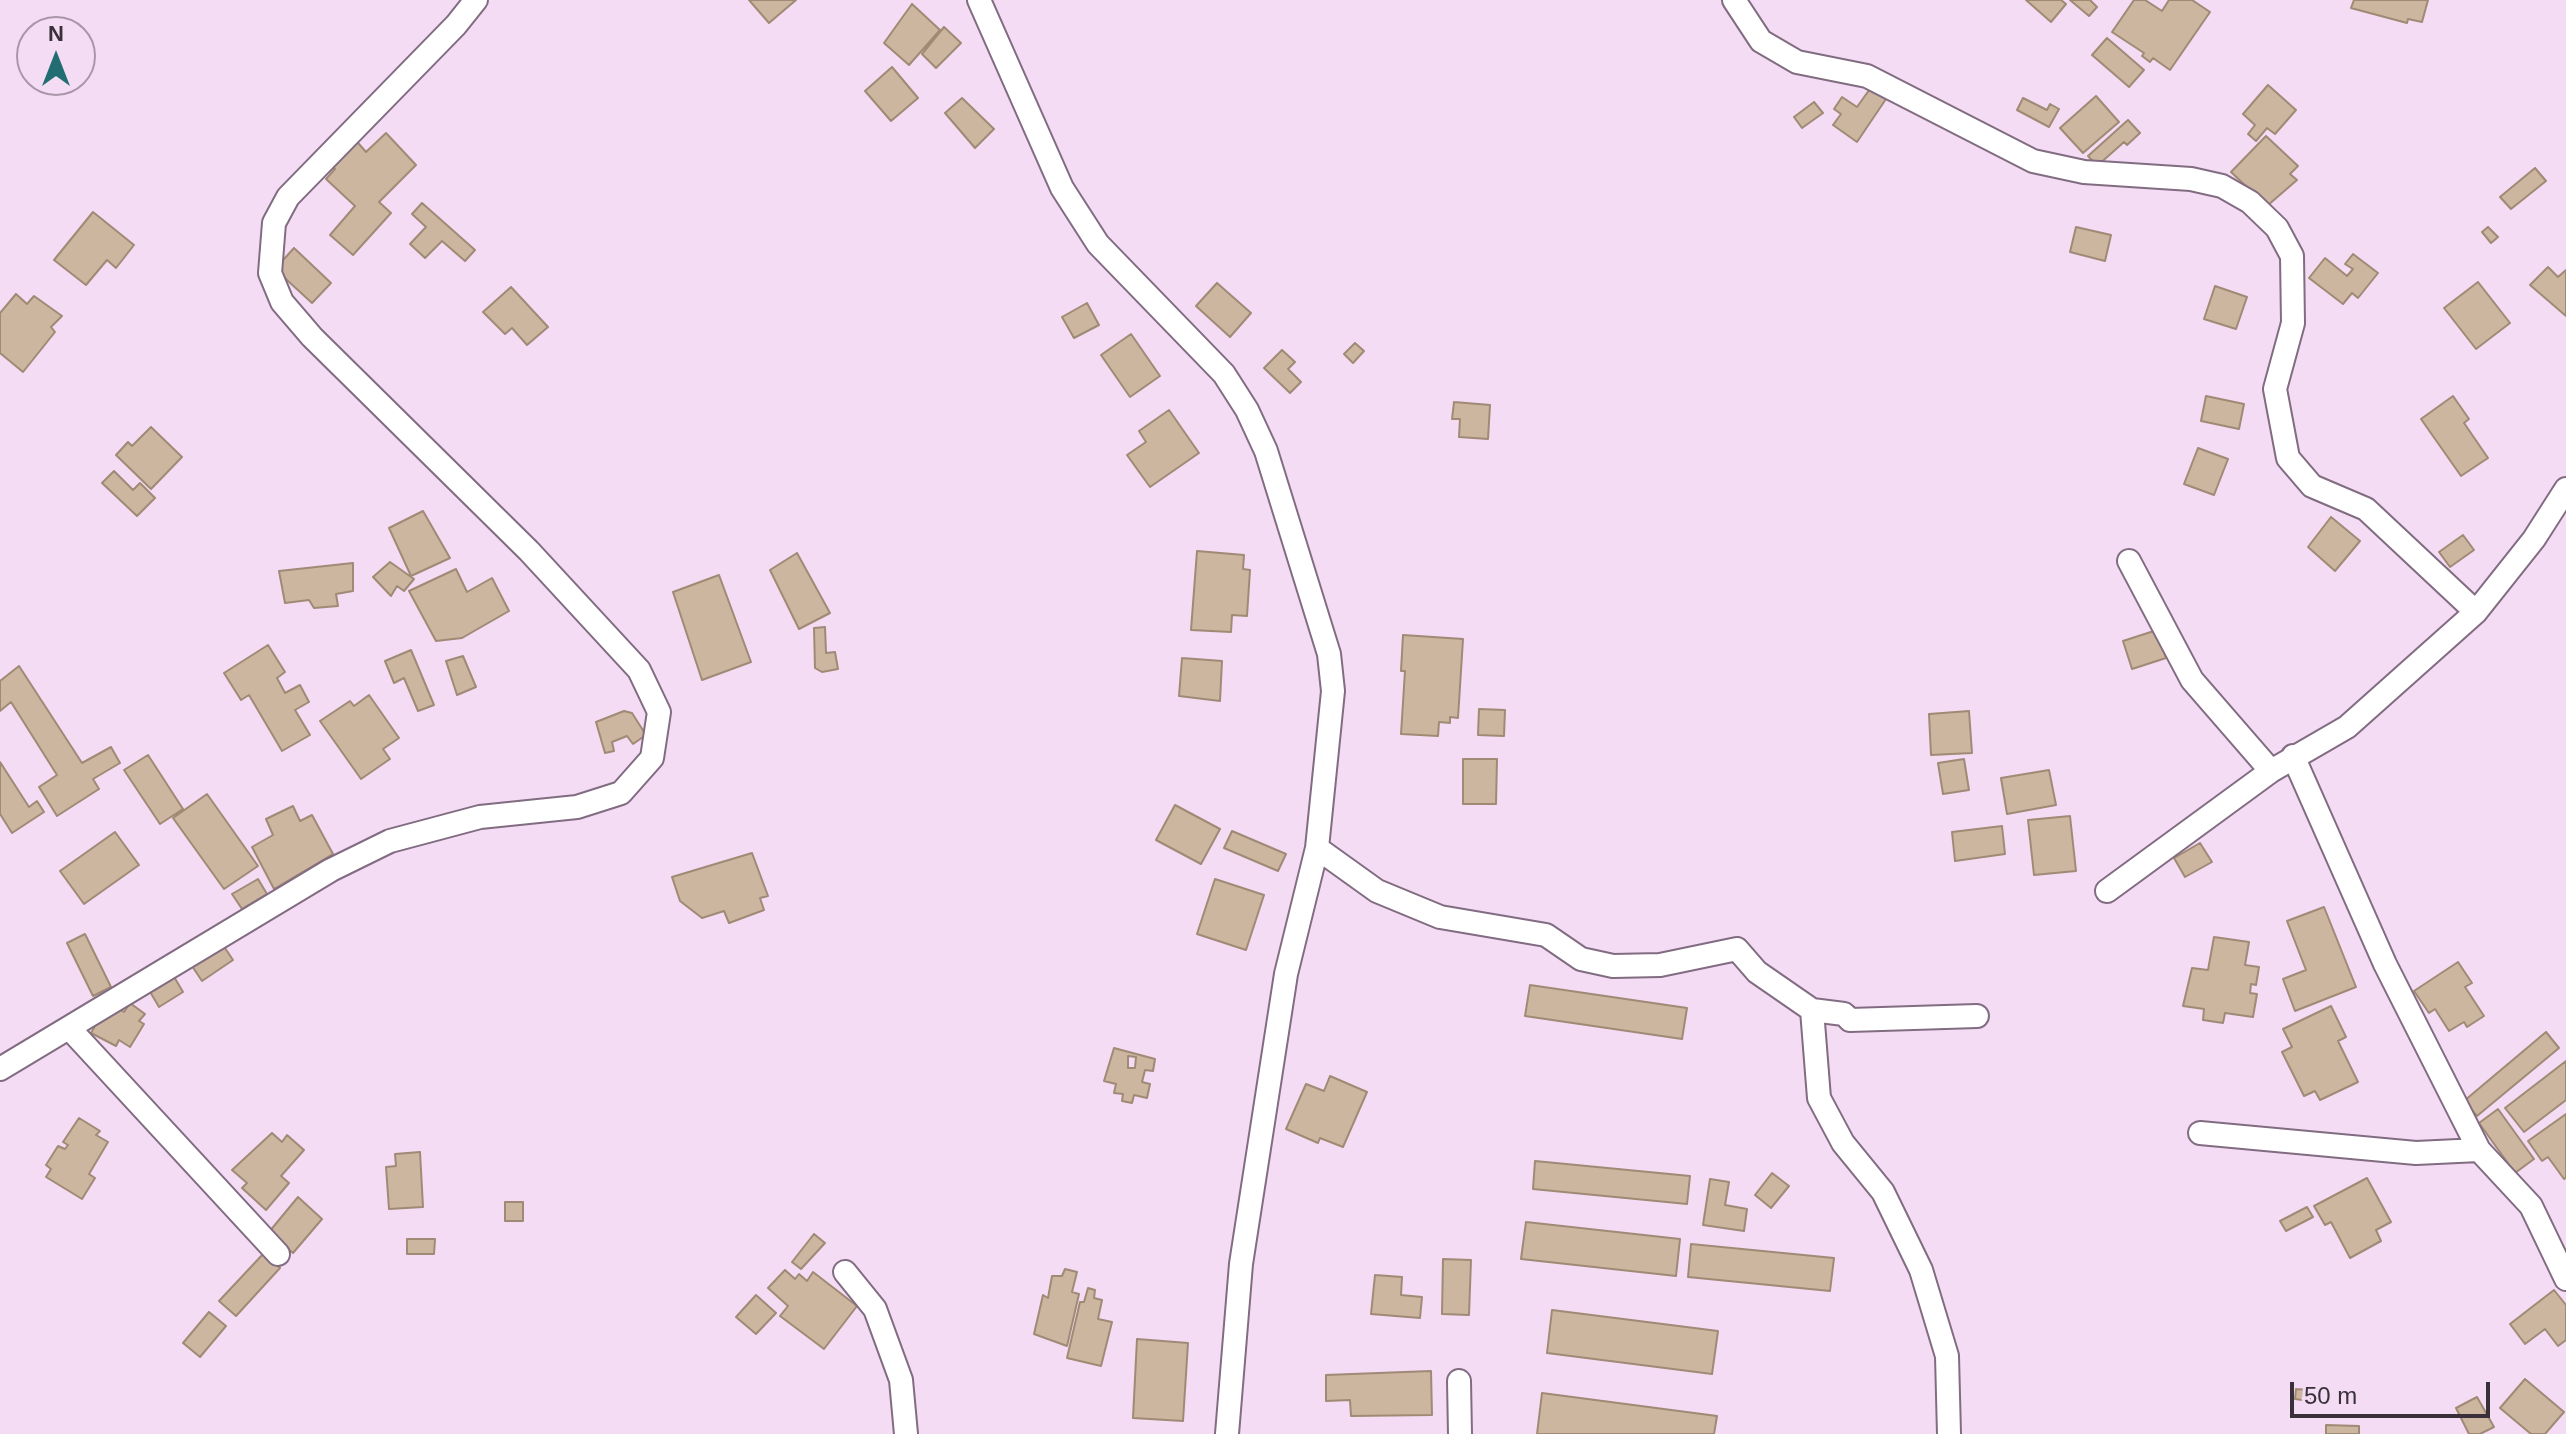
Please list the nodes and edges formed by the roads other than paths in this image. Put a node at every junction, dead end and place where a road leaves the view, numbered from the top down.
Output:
1 (476, 0) edge
2 (979, 0) edge
3 (1734, 0) edge
4 (2566, 489) edge
5 (2129, 561) dead end
6 (2476, 612) junction
7 (2293, 756) junction
8 (2271, 771) junction
9 (1317, 848) junction
10 (2107, 891) dead end
11 (1812, 1010) junction
12 (1977, 1016) dead end
13 (70, 1029) junction
14 (0, 1069) edge
15 (2200, 1133) dead end
16 (2479, 1150) junction
17 (278, 1254) dead end
18 (845, 1272) dead end
19 (2566, 1279) edge
20 (1459, 1381) dead end
21 (906, 1434) edge
22 (1227, 1434) edge
23 (1460, 1434) edge
24 (1949, 1434) edge

1 - 13 street
2 - 9 street
3 - 6 street
4 - 6 street
5 - 8 street
6 - 7 street
7 - 8 street
7 - 16 street
8 - 10 street
9 - 11 street
9 - 22 street
11 - 12 street
11 - 24 street
13 - 14 street
13 - 17 street
15 - 16 street
16 - 19 street
18 - 21 street
20 - 23 street

